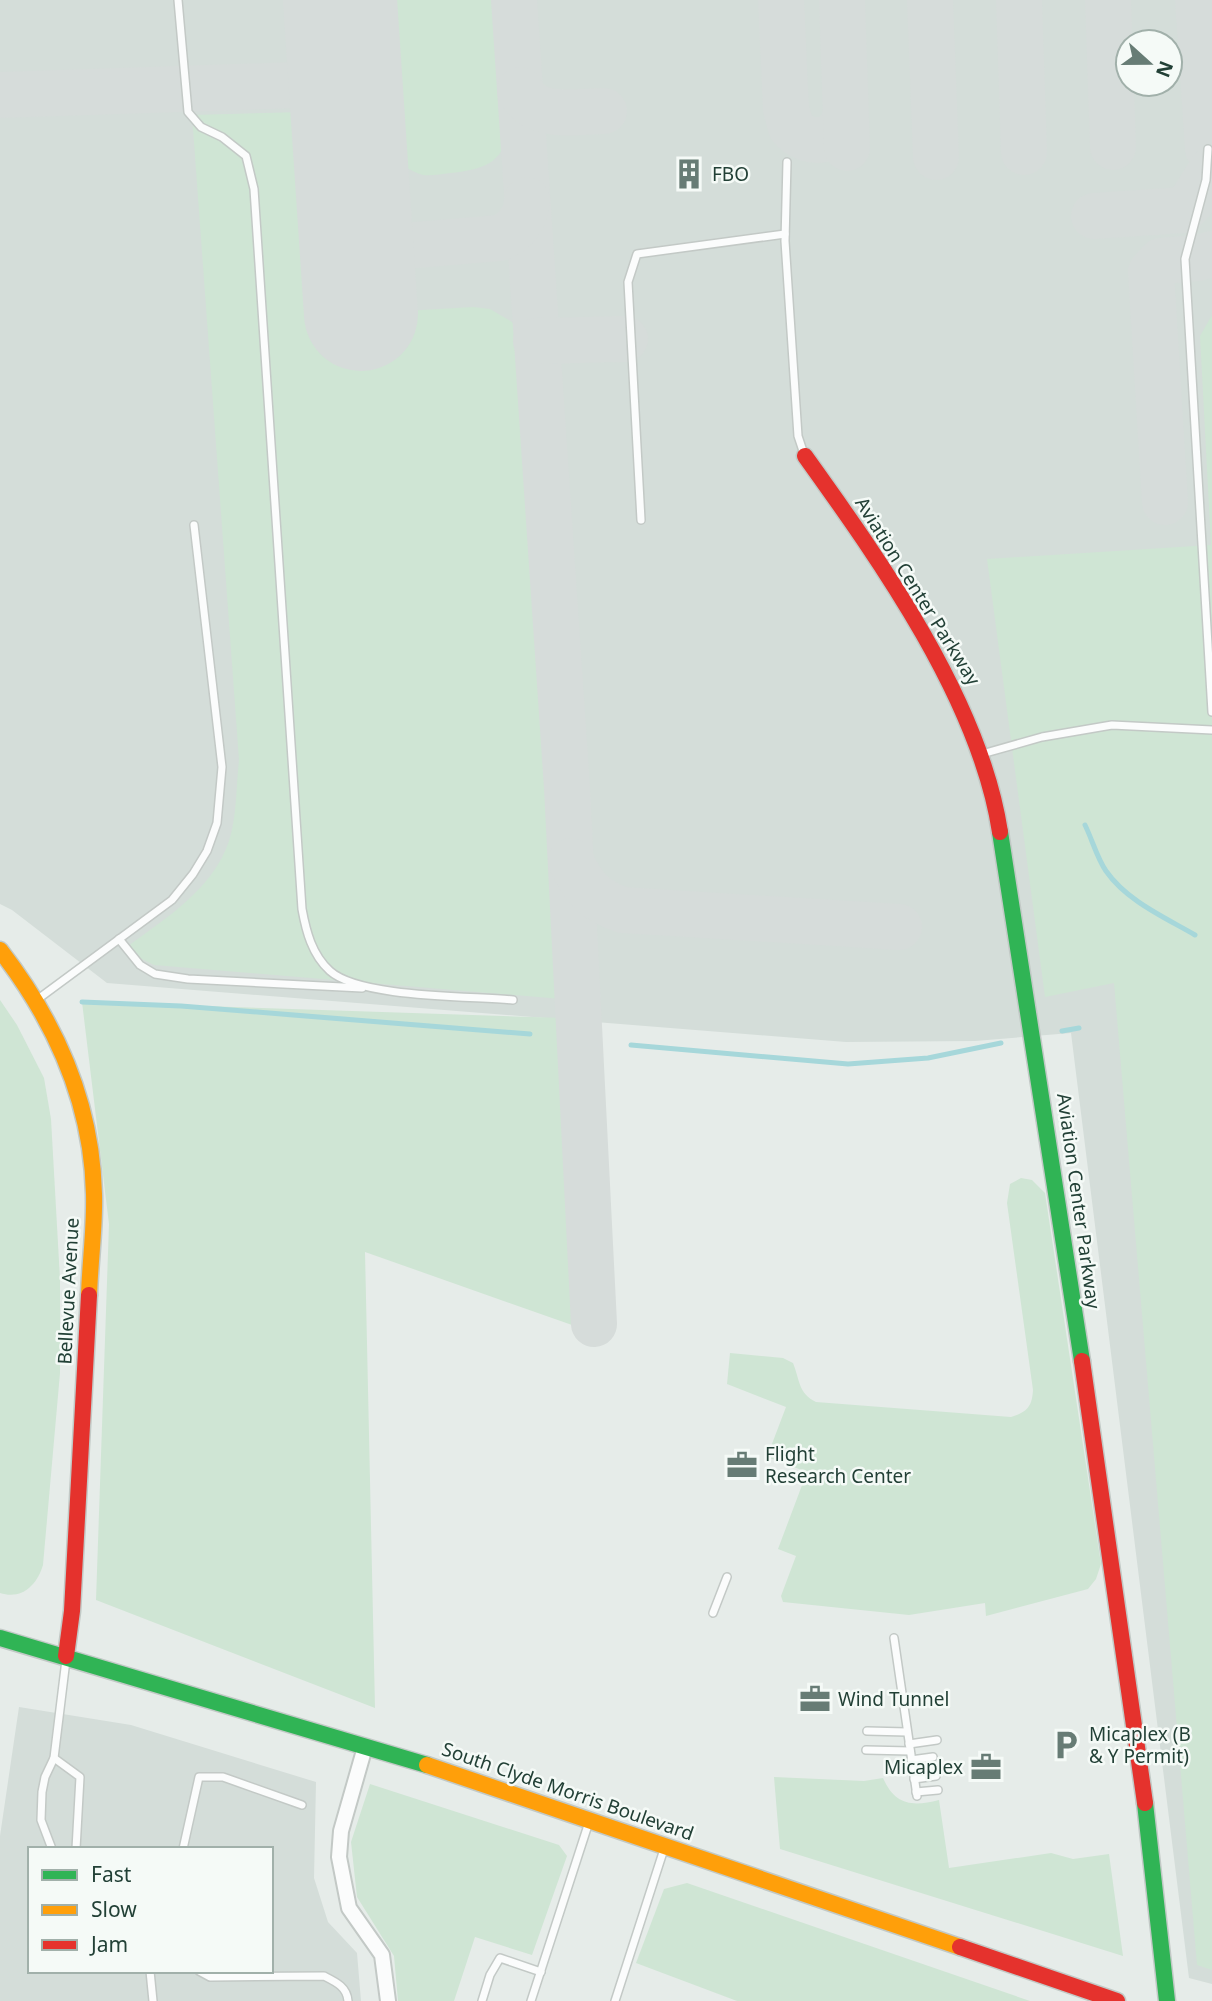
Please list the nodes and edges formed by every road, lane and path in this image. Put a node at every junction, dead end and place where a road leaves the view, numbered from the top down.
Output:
1 (178, 0) edge
2 (1208, 149) dead end
3 (788, 162) dead end
4 (785, 234) junction
5 (805, 456) joint
6 (641, 520) dead end
7 (194, 525) dead end
8 (1212, 712) edge
9 (1212, 730) edge
10 (981, 754) junction
11 (119, 939) junction
12 (0, 950) edge
13 (369, 988) junction
14 (37, 999) junction
15 (513, 1000) dead end
16 (727, 1577) dead end
17 (713, 1614) dead end
18 (894, 1638) dead end
19 (0, 1639) edge
20 (66, 1656) junction
21 (867, 1731) dead end
22 (907, 1732) junction
23 (937, 1740) dead end
24 (365, 1747) junction
25 (910, 1747) junction
26 (866, 1750) dead end
27 (933, 1757) dead end
28 (54, 1758) junction
29 (911, 1760) junction
30 (936, 1776) dead end
31 (914, 1779) junction
32 (938, 1790) dead end
33 (302, 1805) dead end
34 (589, 1820) junction
35 (666, 1845) junction
36 (51, 1847) edge
37 (76, 1847) edge
38 (183, 1847) edge
39 (541, 1972) junction
40 (150, 1973) edge
41 (203, 1973) edge
42 (153, 2001) edge
43 (348, 2001) edge
44 (388, 2001) edge
45 (482, 2001) edge
46 (531, 2001) edge
47 (615, 2001) edge
48 (1118, 2001) edge
49 (1167, 2001) edge

1 - 13 lane
2 - 8 lane
3 - 4 lane
4 - 5 lane
4 - 6 lane
5 - 10 street, Aviation Center Parkway
7 - 11 lane
9 - 10 lane
10 - 49 street, Aviation Center Parkway
11 - 13 lane
11 - 14 lane
12 - 14 street, Bellevue Avenue
13 - 15 lane
14 - 20 street, Bellevue Avenue
16 - 17 lane
18 - 22 lane
19 - 20 street, South Clyde Morris Boulevard
20 - 24 street, South Clyde Morris Boulevard
20 - 28 lane
21 - 22 lane
22 - 25 lane
23 - 25 lane
24 - 34 street, South Clyde Morris Boulevard
24 - 44 street
25 - 26 lane
25 - 29 lane
27 - 29 lane
28 - 36 lane
28 - 37 lane
29 - 31 lane
30 - 31 lane
31 - 32 lane
33 - 38 lane
34 - 35 street, South Clyde Morris Boulevard
34 - 39 lane
35 - 47 lane
35 - 48 street, South Clyde Morris Boulevard
39 - 45 lane
39 - 46 lane
40 - 42 lane
41 - 43 lane

